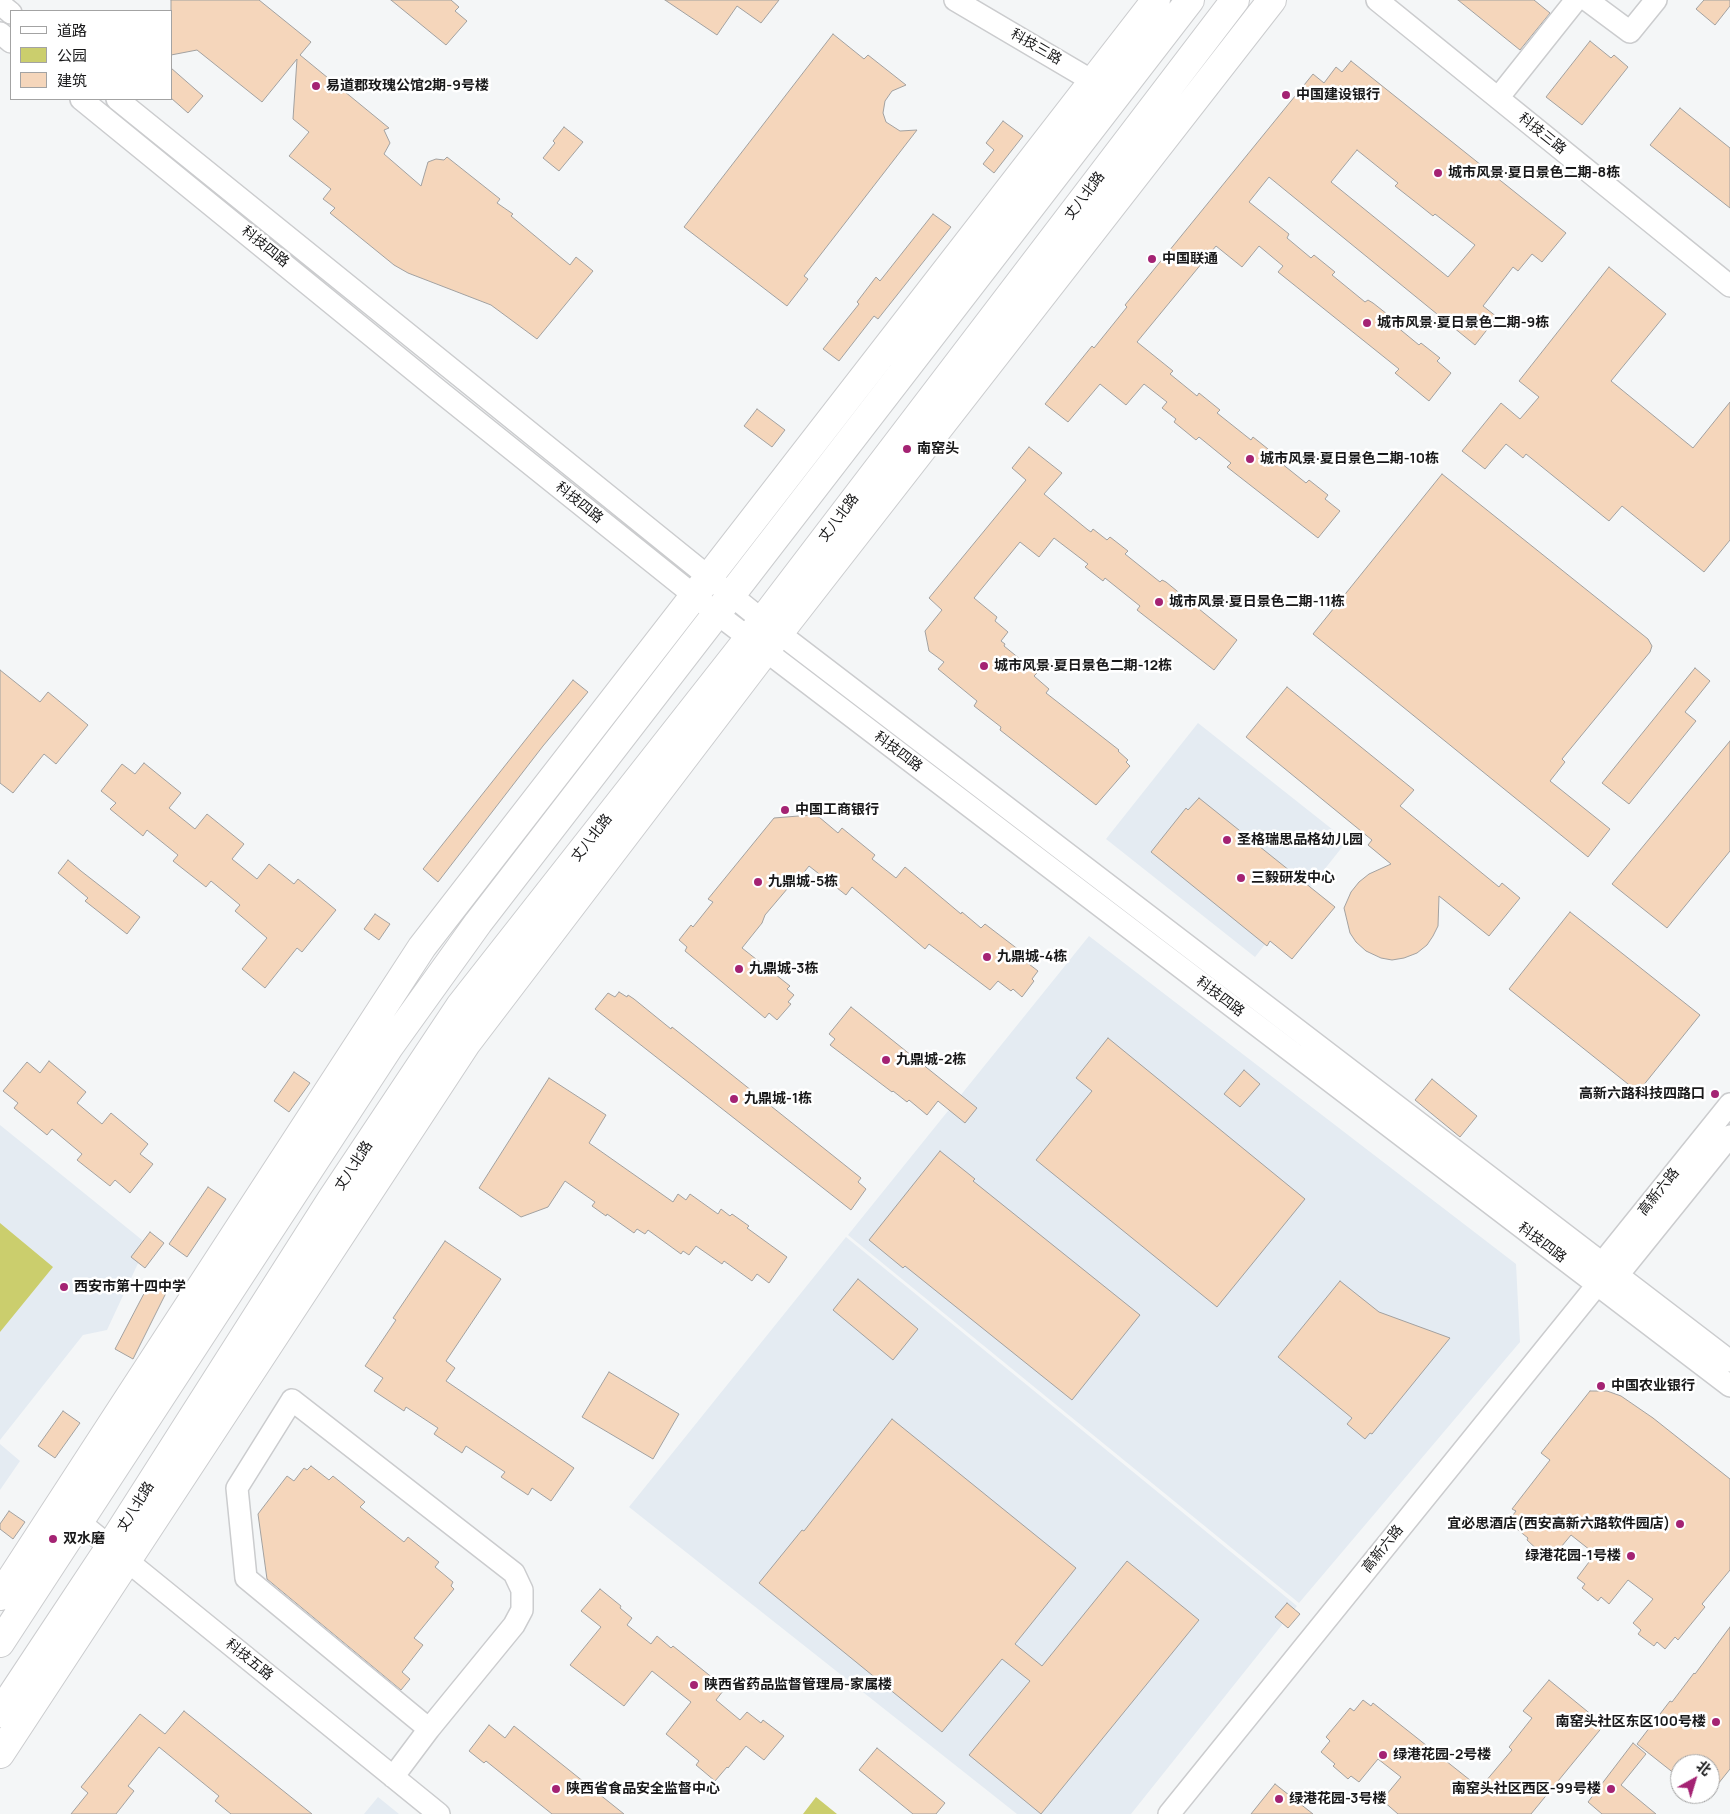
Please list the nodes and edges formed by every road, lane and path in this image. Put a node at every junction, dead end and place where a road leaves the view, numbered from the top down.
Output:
1 (955, 0) edge
2 (1156, 0) edge
3 (1190, 0) edge
4 (1234, 0) edge
5 (1272, 0) edge
6 (1377, 0) edge
7 (1576, 0) edge
8 (1586, 0) edge
9 (1656, 0) edge
10 (0, 4) edge
11 (10, 12) edge
12 (0, 33) edge
13 (10, 41) edge
14 (1093, 81) junction
15 (1116, 95) junction
16 (1498, 98) junction
17 (82, 100) edge
18 (118, 100) edge
19 (1730, 286) edge
20 (701, 586) junction
21 (724, 604) junction
22 (764, 636) junction
23 (1730, 1104) edge
24 (1730, 1136) edge
25 (1610, 1269) junction
26 (1597, 1285) junction
27 (1730, 1361) edge
28 (1730, 1386) edge
29 (69, 1514) junction
30 (119, 1553) junction
31 (0, 1596) edge
32 (0, 1643) edge
33 (0, 1713) edge
34 (429, 1729) junction
35 (0, 1754) edge
36 (394, 1777) junction
37 (440, 1814) edge
38 (1170, 1814) edge

1 - 14 street, 科技三路
2 - 14 main road
3 - 15 main road
4 - 22 main road, 丈八北路
5 - 22 main road
6 - 16 street, 科技三路
7 - 16 street
8 - 9 street
10 - 11 street
12 - 13 street
14 - 15 street, 科技三路
14 - 20 main road
15 - 21 main road
16 - 19 street, 科技三路
17 - 20 street, 科技四路
18 - 20 street, 科技四路
20 - 21 street, 科技四路
20 - 29 main road
21 - 22 street, 科技四路
21 - 29 main road
22 - 25 street, 科技四路
22 - 26 street, 科技四路
22 - 30 main road, 丈八北路
23 - 25 street, 高新六路
24 - 25 street, 高新六路
25 - 26 street, 高新六路
25 - 27 street, 科技四路
26 - 28 street, 科技四路
26 - 38 street, 高新六路
29 - 30 street, 科技五路
29 - 31 main road
29 - 32 main road
30 - 33 main road, 丈八北路
30 - 35 main road
30 - 36 street, 科技五路
34 - 34 street
34 - 36 street
36 - 37 street, 科技五路

